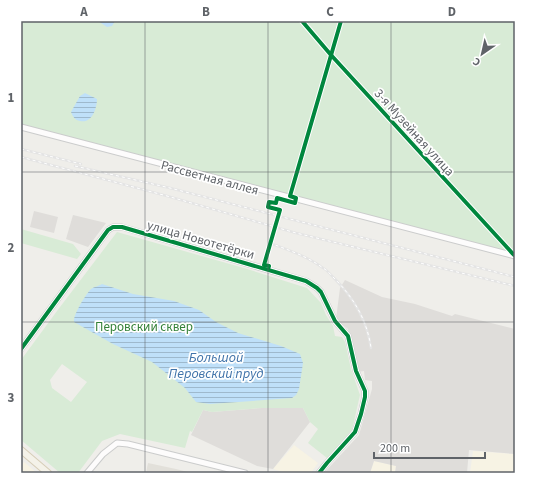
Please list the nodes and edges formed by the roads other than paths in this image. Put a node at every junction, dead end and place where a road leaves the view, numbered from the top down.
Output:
1 (21, 127) edge
2 (515, 256) edge
3 (21, 349) edge
4 (21, 450) edge
5 (48, 473) edge
6 (87, 473) edge
7 (245, 473) edge
8 (319, 473) edge

1 - 2 street, Рассветная аллея
3 - 8 street, улица Новотетёрки
4 - 5 main road
6 - 7 street

